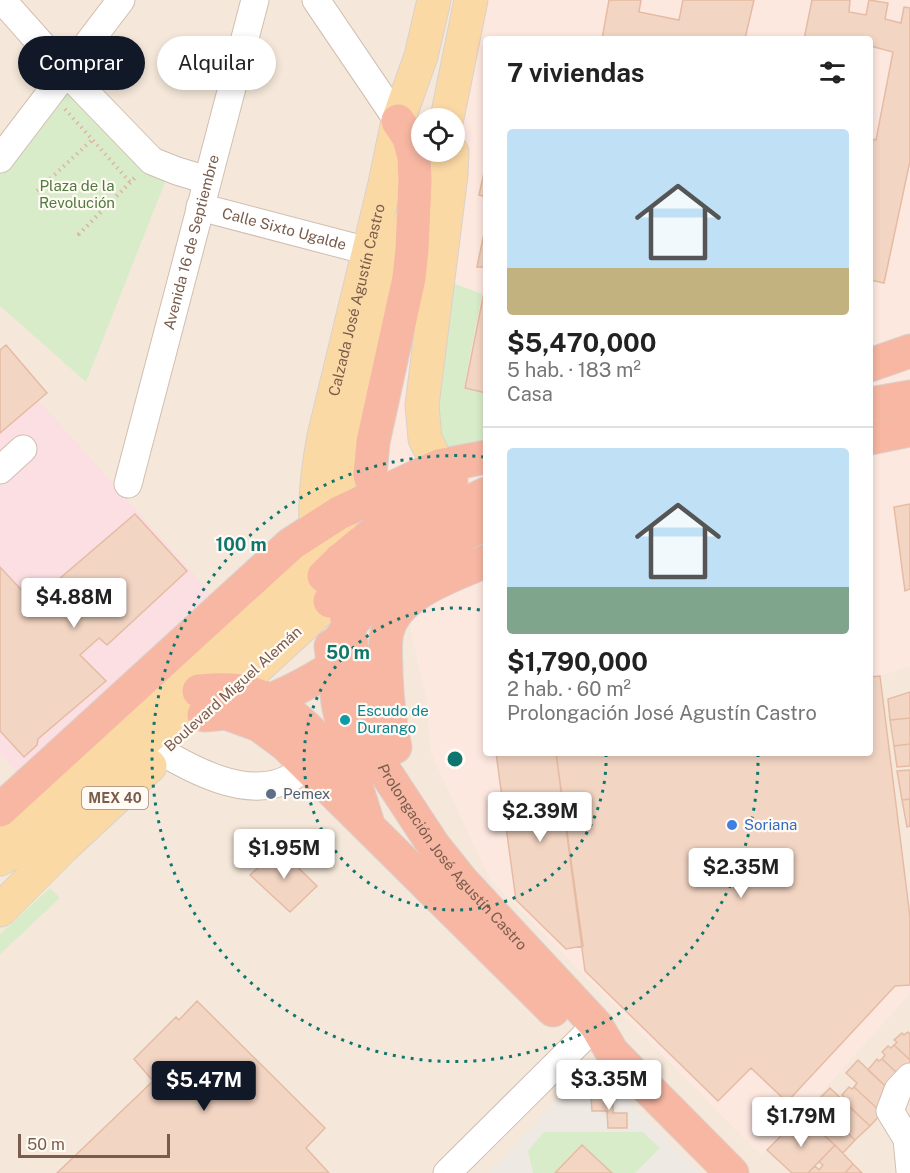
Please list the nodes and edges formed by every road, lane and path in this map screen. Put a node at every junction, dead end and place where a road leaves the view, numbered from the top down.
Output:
1 (2, 0) edge
2 (121, 0) edge
3 (255, 0) edge
4 (316, 0) edge
5 (434, 0) edge
6 (471, 0) edge
7 (26, 36) edge
8 (94, 36) edge
9 (53, 90) edge
10 (62, 90) edge
11 (68, 90) edge
12 (450, 108) edge
13 (398, 121) junction
14 (115, 122) junction
15 (93, 140) junction
16 (0, 159) edge
17 (152, 161) junction
18 (434, 162) edge
19 (452, 162) edge
20 (207, 180) junction
21 (130, 182) junction
22 (37, 191) dead end
23 (200, 207) junction
24 (412, 218) junction
25 (368, 250) junction
26 (910, 343) edge
27 (873, 346) edge
28 (910, 351) edge
29 (873, 364) edge
30 (910, 397) edge
31 (873, 403) edge
32 (910, 430) edge
33 (873, 437) edge
34 (23, 449) dead end
35 (483, 459) edge
36 (483, 460) edge
37 (439, 466) junction
38 (0, 470) edge
39 (128, 484) dead end
40 (483, 495) edge
41 (402, 510) junction
42 (483, 526) edge
43 (328, 560) junction
44 (483, 562) edge
45 (387, 632) junction
46 (342, 650) junction
47 (272, 701) junction
48 (216, 702) junction
49 (154, 747) junction
50 (316, 758) junction
51 (355, 783) junction
52 (415, 815) junction
53 (2, 826) edge
54 (369, 826) junction
55 (434, 846) junction
56 (0, 910) edge
57 (589, 1031) junction
58 (910, 1077) edge
59 (910, 1171) edge
60 (447, 1173) edge
61 (732, 1173) edge

1 - 7 street
2 - 8 street
3 - 20 street, Avenida 16 de Septiembre
4 - 13 street
5 - 13 main road, Calzada José Agustín Castro
6 - 12 main road
9 - 16 street
10 - 15 path
11 - 14 street
13 - 24 highway
13 - 25 main road, Calzada José Agustín Castro
14 - 15 path
14 - 17 street
15 - 21 path
15 - 22 path
17 - 20 street
17 - 21 path
17 - 21 path
18 - 24 main road, Calzada José Agustín Castro
19 - 37 main road
20 - 23 street, Avenida 16 de Septiembre
23 - 25 street, Calle Sixto Ugalde
23 - 39 street, Avenida 16 de Septiembre
24 - 41 highway
24 - 43 main road, Calzada José Agustín Castro
25 - 43 main road, Calzada José Agustín Castro
26 - 27 highway
28 - 29 highway
30 - 31 highway
32 - 33 highway
34 - 38 street
35 - 37 highway
36 - 41 highway, Boulevard Miguel Alemán / MEX 40
37 - 41 highway
40 - 41 highway, Boulevard Miguel Alemán / MEX 40
41 - 43 highway
41 - 43 highway, Boulevard Miguel Alemán / MEX 40
42 - 46 highway
43 - 46 highway, Prolongación José Agustín Castro
43 - 48 main road, Boulevard Miguel Alemán / MEX 40
43 - 53 highway
44 - 45 highway
45 - 46 highway
45 - 52 highway
46 - 47 highway
46 - 51 highway, Prolongación José Agustín Castro
46 - 52 highway, Prolongación José Agustín Castro
47 - 48 highway
47 - 50 highway
48 - 49 main road, Boulevard Miguel Alemán / MEX 40
48 - 50 highway
49 - 50 street
49 - 53 main road, Boulevard Miguel Alemán / MEX 40
49 - 56 main road, Boulevard Miguel Alemán / MEX 40
50 - 51 highway
50 - 54 highway
51 - 54 highway, Prolongación José Agustín Castro
51 - 55 highway
52 - 55 highway, Prolongación José Agustín Castro
54 - 57 highway, Prolongación José Agustín Castro
55 - 57 highway, Prolongación José Agustín Castro
57 - 60 street
57 - 61 highway, Prolongación José Agustín Castro
58 - 59 street

